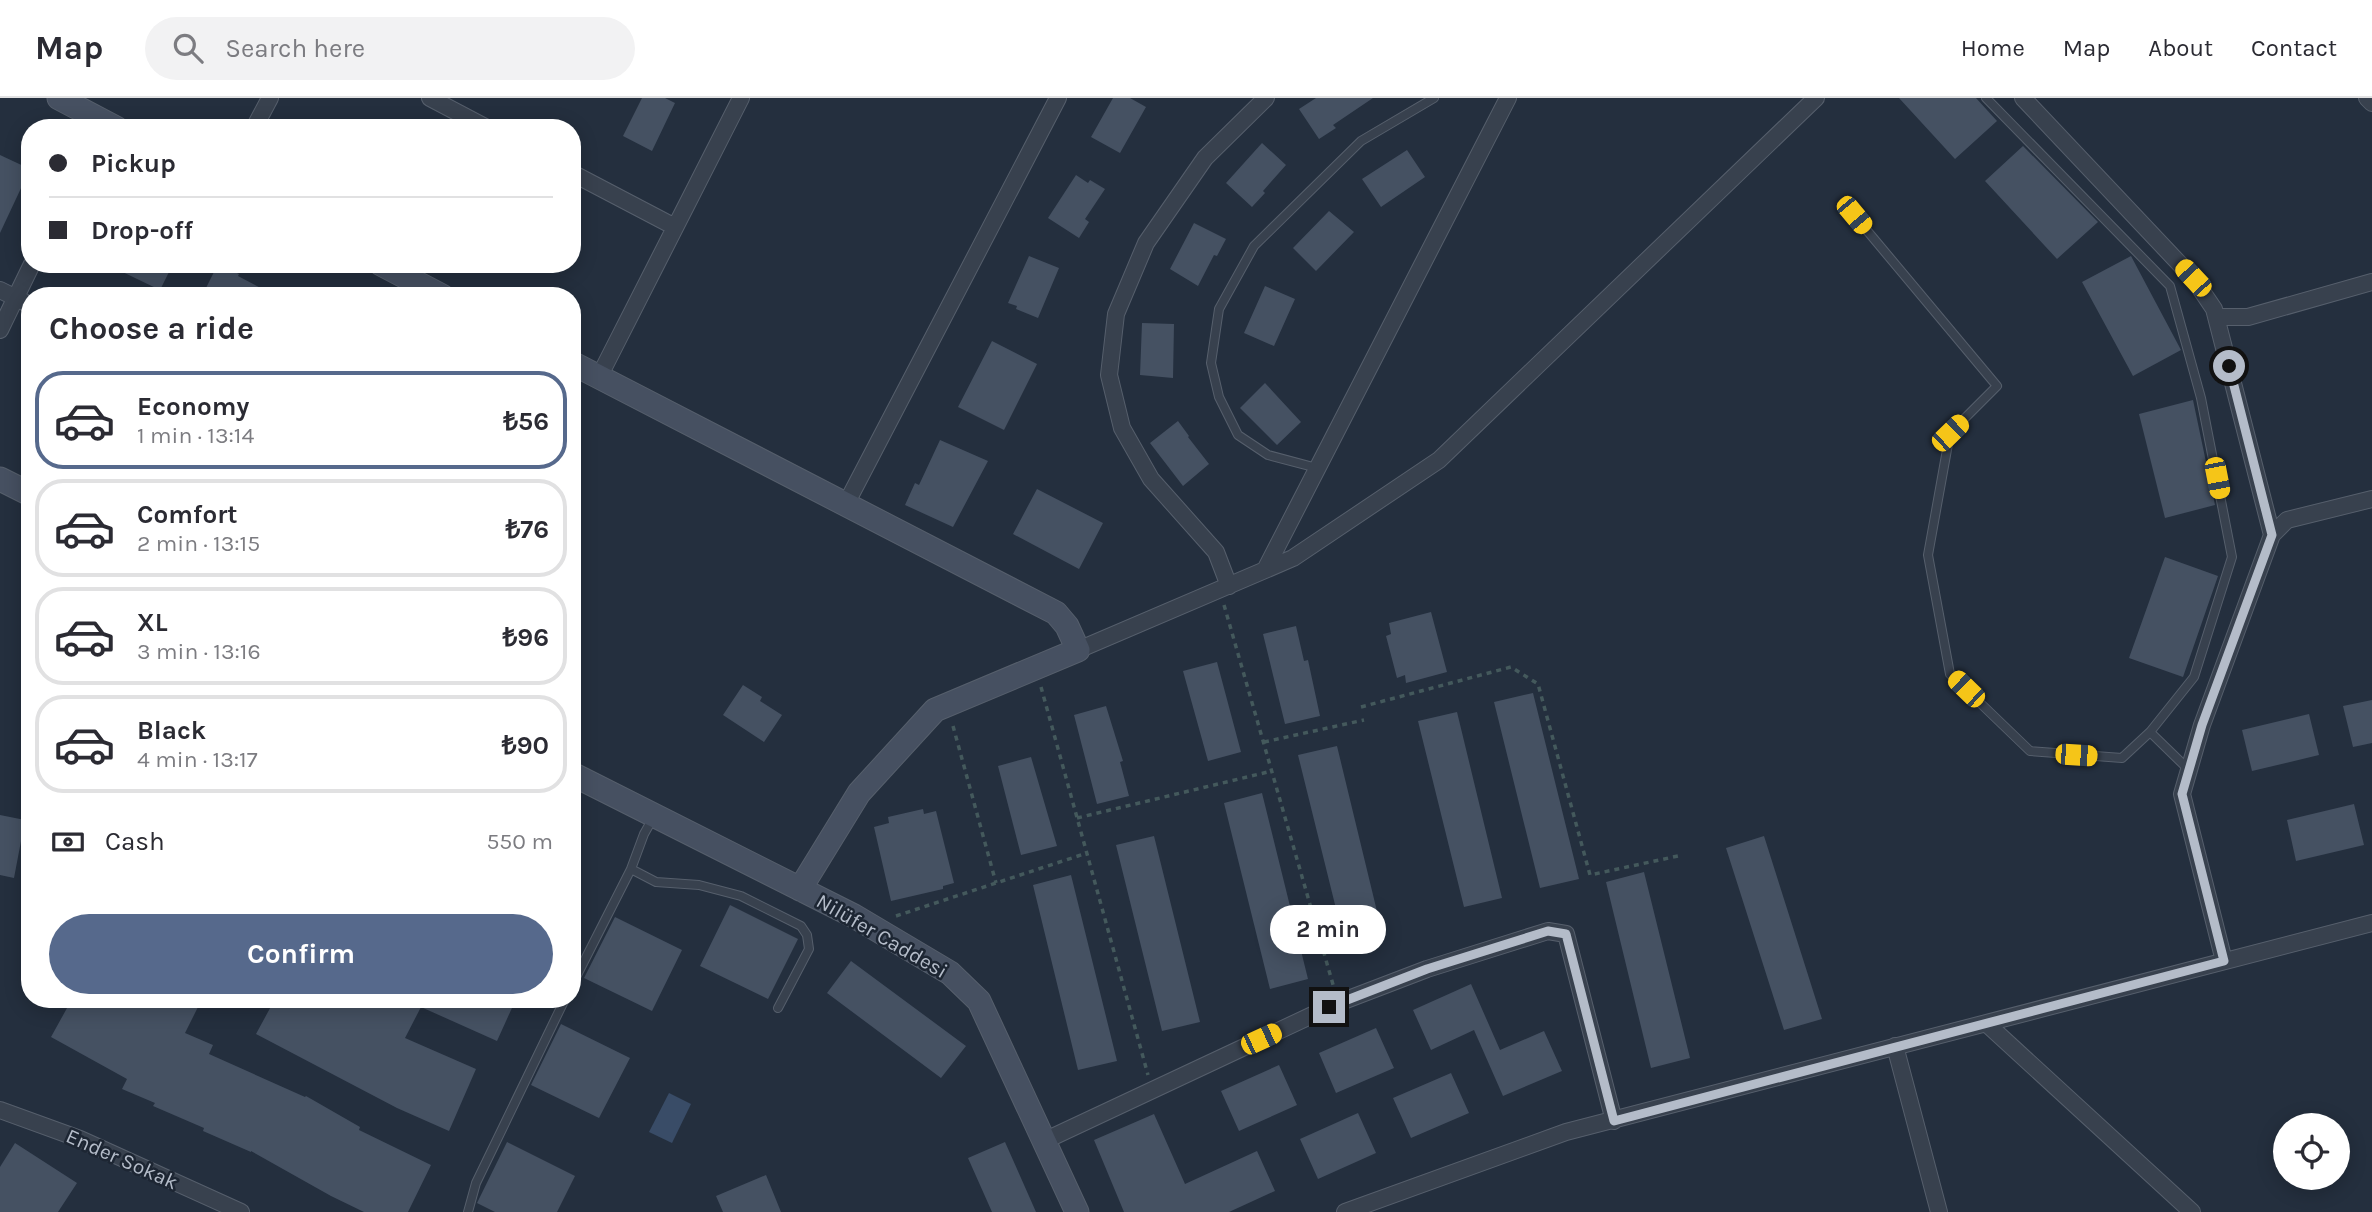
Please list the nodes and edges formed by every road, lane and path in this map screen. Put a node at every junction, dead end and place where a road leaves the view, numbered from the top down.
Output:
1 (59, 98) edge
2 (270, 98) edge
3 (430, 98) edge
4 (741, 98) edge
5 (1058, 98) edge
6 (1266, 98) edge
7 (1434, 98) edge
8 (1508, 98) edge
9 (1816, 98) edge
10 (1986, 98) edge
11 (2024, 98) edge
12 (2367, 98) edge
13 (2372, 103) edge
14 (95, 119) edge
15 (259, 119) edge
16 (470, 119) edge
17 (581, 178) edge
18 (1854, 215) dead end
19 (675, 227) junction
20 (398, 273) edge
21 (2372, 282) edge
22 (425, 287) edge
23 (0, 290) edge
24 (21, 300) edge
25 (21, 304) edge
26 (2216, 317) junction
27 (0, 330) edge
28 (581, 368) edge
29 (599, 377) junction
30 (1317, 468) junction
31 (0, 479) edge
32 (21, 490) edge
33 (2372, 499) edge
34 (846, 504) junction
35 (2272, 535) junction
36 (1265, 570) junction
37 (1224, 587) junction
38 (1078, 650) junction
39 (1036, 668) junction
40 (947, 705) junction
41 (1361, 708) dead end
42 (1364, 720) dead end
43 (2150, 732) junction
44 (1264, 742) junction
45 (2189, 770) junction
46 (1272, 771) junction
47 (581, 779) edge
48 (654, 816) junction
49 (1077, 818) junction
50 (1087, 853) junction
51 (1678, 856) dead end
52 (631, 869) junction
53 (996, 883) junction
54 (800, 889) junction
55 (2372, 923) edge
56 (869, 925) junction
57 (2224, 961) junction
58 (581, 967) edge
59 (1338, 1003) junction
60 (561, 1008) edge
61 (778, 1008) dead end
62 (1986, 1023) junction
63 (1895, 1046) junction
64 (1152, 1090) junction
65 (0, 1110) edge
66 (1614, 1121) junction
67 (1044, 1141) junction
68 (241, 1212) edge
69 (468, 1212) edge
70 (1077, 1212) edge
71 (1345, 1212) edge
72 (1939, 1212) edge
73 (2192, 1212) edge

1 - 14 street
2 - 15 street
3 - 16 street
4 - 19 street
5 - 34 street
6 - 37 street
7 - 30 lane
8 - 30 street
9 - 36 street
10 - 43 lane
11 - 26 street
12 - 13 street
17 - 19 street
18 - 43 lane
19 - 29 street
20 - 22 street
21 - 26 street
23 - 24 street
25 - 27 street
26 - 35 street
28 - 29 street
29 - 34 street
30 - 36 street
31 - 32 street
33 - 35 street
34 - 38 street
35 - 45 street
36 - 37 street
37 - 38 street
37 - 44 path
38 - 39 street
39 - 40 street
39 - 49 path
40 - 53 path
40 - 54 street
41 - 51 path
42 - 44 path
43 - 45 lane
44 - 46 path
45 - 57 street
46 - 49 path
46 - 59 path
47 - 48 street, Nilüfer Caddesi
48 - 52 lane
48 - 54 street, Nilüfer Caddesi
49 - 50 path
50 - 53 path
50 - 64 path
52 - 58 lane
52 - 61 lane
53 - 56 path
54 - 56 street, Nilüfer Caddesi
55 - 57 street
56 - 67 street, Nilüfer Caddesi
57 - 62 street
59 - 64 street
59 - 66 street
60 - 69 lane
62 - 63 street
62 - 73 street
63 - 66 street
63 - 72 street
64 - 67 street
65 - 68 street, Ender Sokak
66 - 71 street
67 - 70 street, Nilüfer Caddesi

